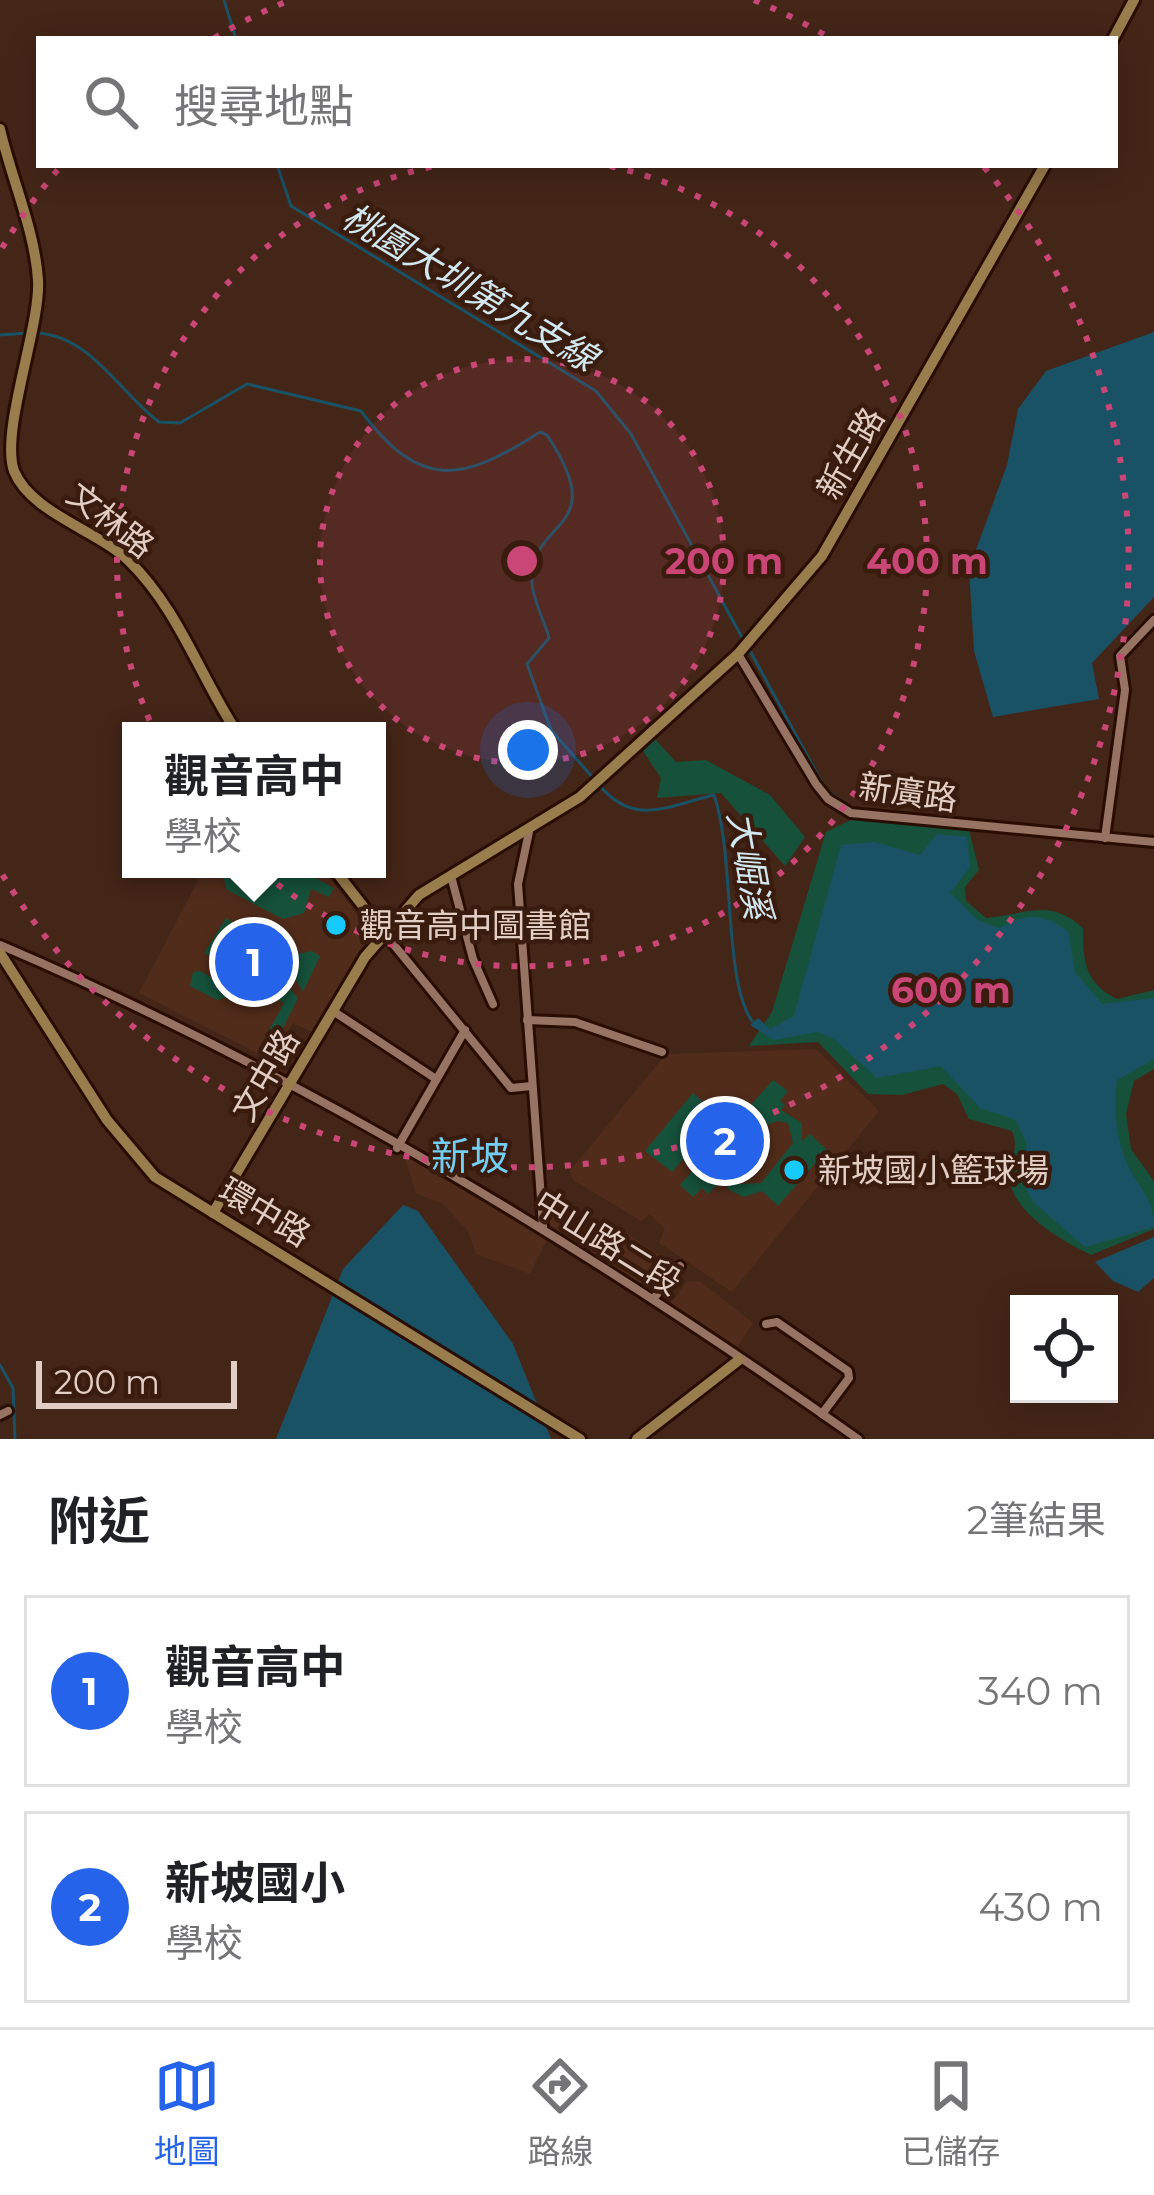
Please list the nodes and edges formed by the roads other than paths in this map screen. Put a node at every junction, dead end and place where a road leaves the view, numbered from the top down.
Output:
1 (1134, 0) edge
2 (1115, 36) edge
3 (0, 129) edge
4 (1043, 168) edge
5 (1154, 620) edge
6 (738, 654) junction
7 (231, 722) edge
8 (529, 832) junction
9 (1105, 838) junction
10 (1154, 842) edge
11 (451, 876) junction
12 (341, 878) edge
13 (384, 933) junction
14 (0, 949) edge
15 (493, 1004) dead end
16 (332, 1010) junction
17 (527, 1020) junction
18 (465, 1030) junction
19 (662, 1052) dead end
20 (436, 1079) junction
21 (293, 1085) junction
22 (532, 1086) junction
23 (397, 1148) junction
24 (213, 1213) junction
25 (543, 1228) junction
26 (680, 1266) dead end
27 (654, 1298) junction
28 (766, 1324) dead end
29 (739, 1360) junction
30 (822, 1414) junction
31 (580, 1439) edge
32 (637, 1439) edge
33 (857, 1439) edge

1 - 2 street
3 - 7 street, 文林路
4 - 6 street, 新生路
5 - 9 street
6 - 8 street, 新生路
6 - 9 street, 新廣路
8 - 11 street, 文中路
8 - 17 street
9 - 10 street, 新廣路
11 - 13 street, 文中路
11 - 15 street
12 - 13 street
13 - 16 street, 文中路
13 - 18 street
14 - 21 street, 中山路二段
14 - 24 street, 環中路
16 - 20 street
16 - 21 street, 文中路
17 - 19 street
17 - 22 street
18 - 20 street
18 - 22 street
20 - 23 street
21 - 23 street, 中山路二段
21 - 24 street, 文中路
22 - 25 street
23 - 25 street, 中山路二段
24 - 31 street, 環中路
25 - 27 street, 中山路二段
26 - 27 street
27 - 29 street, 中山路二段
28 - 30 street
29 - 30 street, 中山路二段
29 - 32 street
30 - 33 street, 中山路二段

